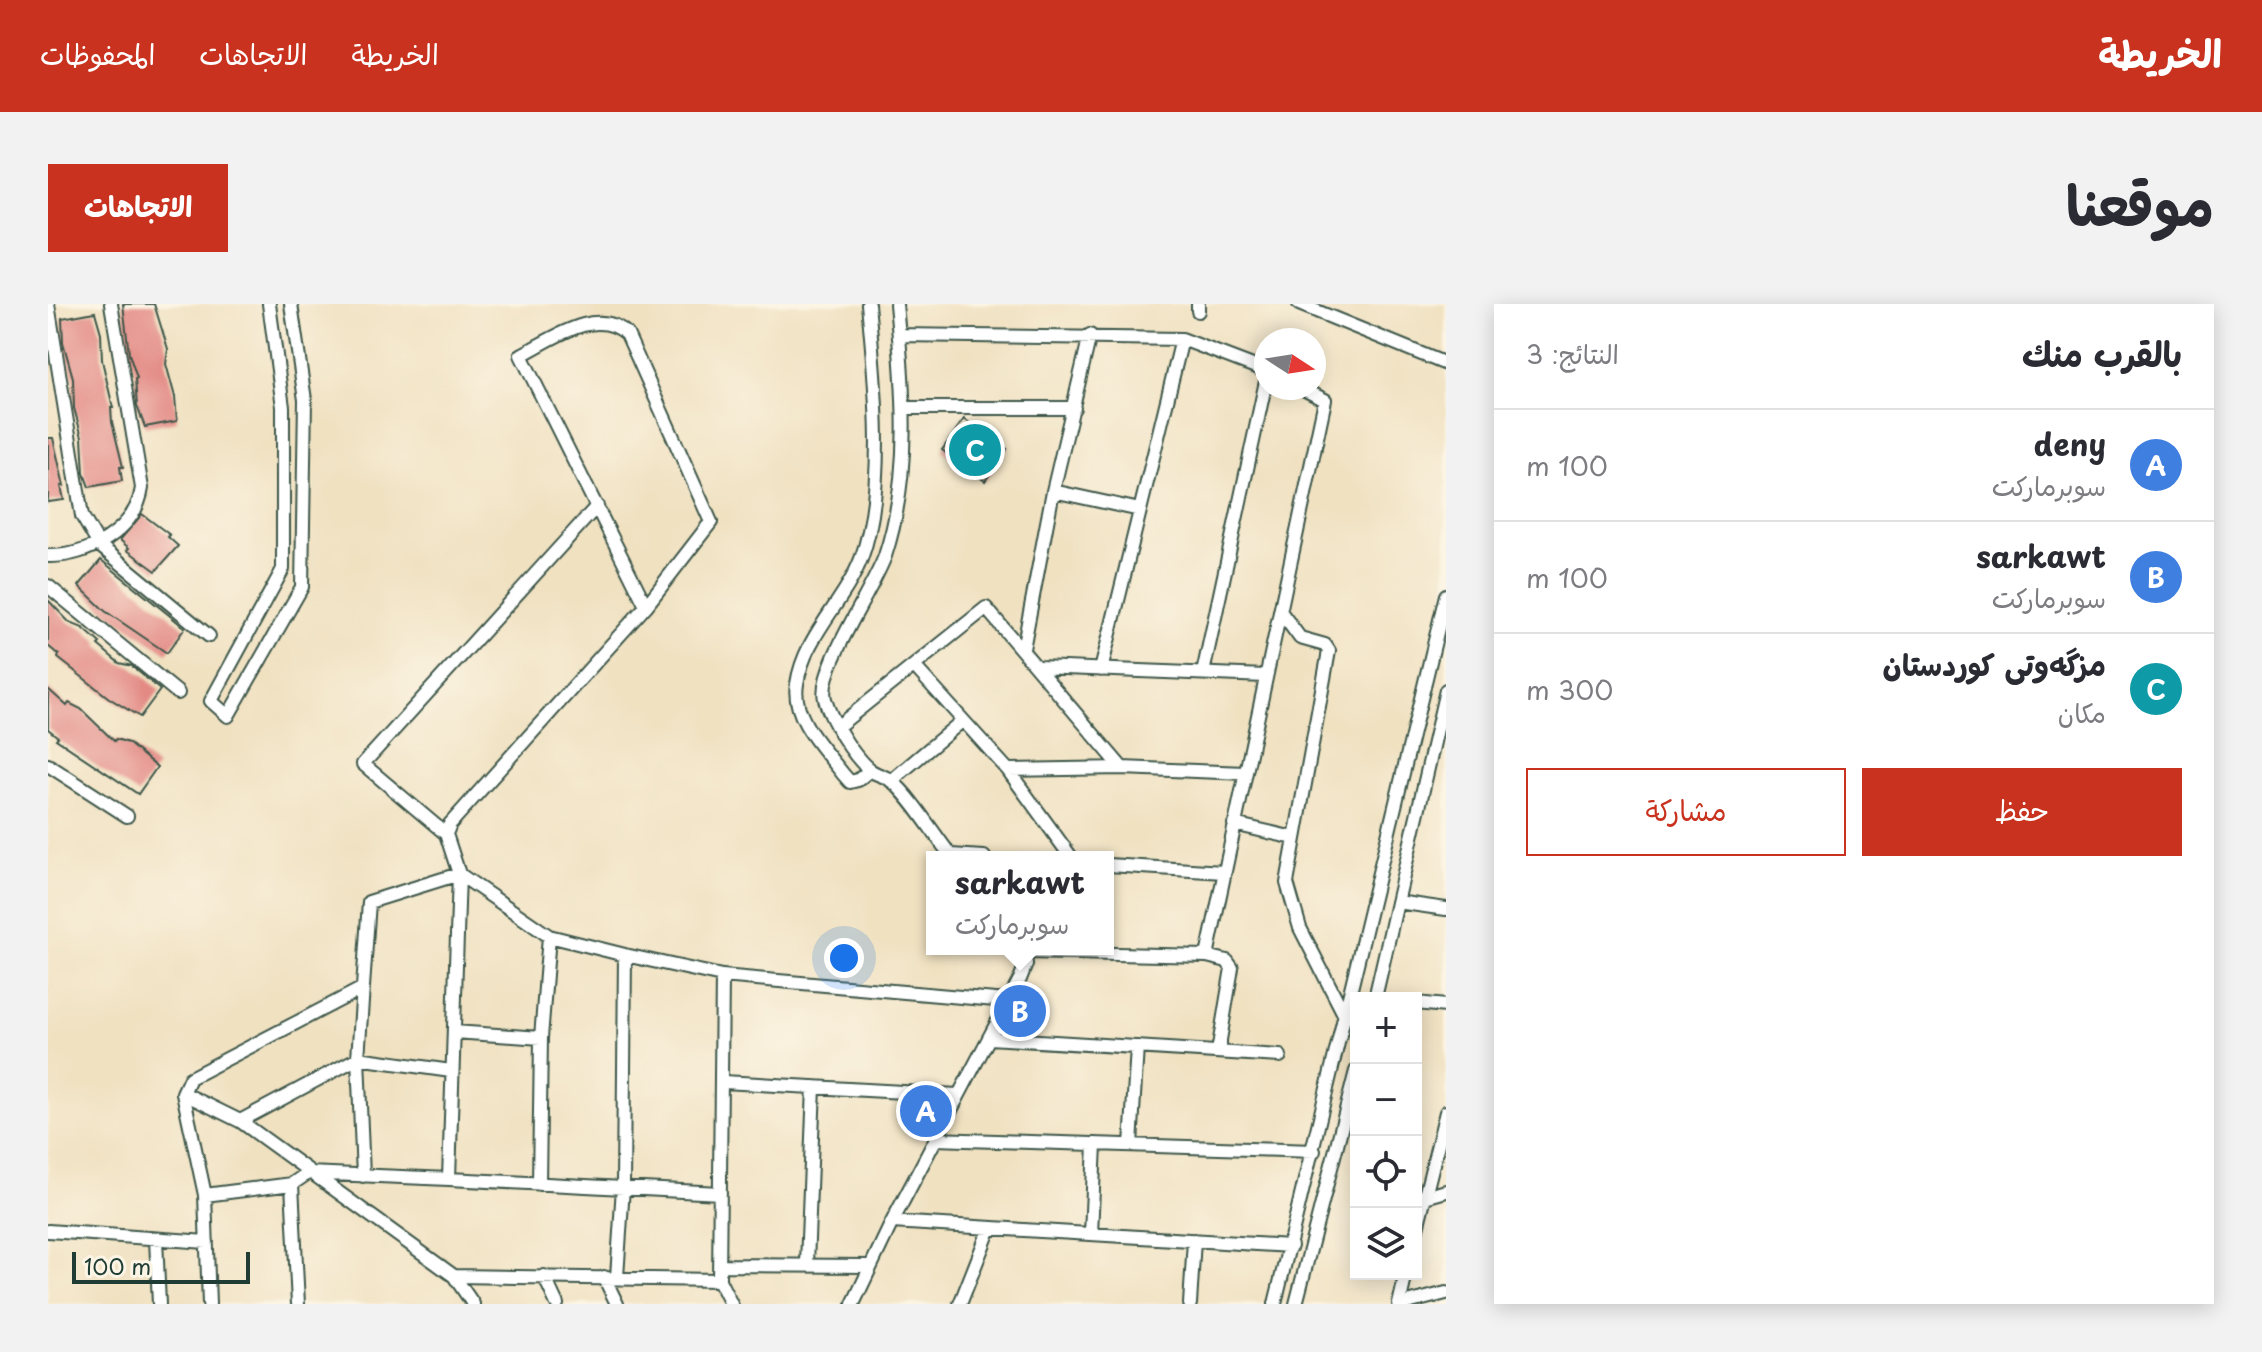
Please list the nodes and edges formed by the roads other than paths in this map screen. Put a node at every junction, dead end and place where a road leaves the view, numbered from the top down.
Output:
1 (48, 304) edge
2 (111, 304) edge
3 (269, 304) edge
4 (291, 304) edge
5 (868, 304) edge
6 (896, 304) edge
7 (1299, 304) edge
8 (899, 335) junction
9 (1090, 335) junction
10 (1182, 339) junction
11 (1446, 364) edge
12 (1254, 366) edge
13 (1262, 400) edge
14 (1325, 400) edge
15 (905, 408) junction
16 (1074, 408) junction
17 (1053, 491) junction
18 (597, 506) junction
19 (1140, 510) junction
20 (99, 545) junction
21 (48, 556) edge
22 (853, 574) junction
23 (874, 583) junction
24 (48, 586) edge
25 (1446, 595) edge
26 (646, 606) junction
27 (1280, 611) junction
28 (209, 636) dead end
29 (1023, 649) junction
30 (915, 667) junction
31 (1039, 667) junction
32 (1101, 670) junction
33 (1203, 673) junction
34 (1266, 676) junction
35 (1446, 690) edge
36 (178, 693) dead end
37 (962, 721) junction
38 (837, 727) junction
39 (48, 765) edge
40 (1122, 768) junction
41 (870, 770) junction
42 (1008, 770) junction
43 (1245, 773) junction
44 (1403, 780) junction
45 (891, 781) junction
46 (1424, 783) junction
47 (127, 816) dead end
48 (1234, 824) junction
49 (446, 834) junction
50 (1294, 838) junction
51 (947, 851) edge
52 (1067, 851) edge
53 (1114, 865) edge
54 (1224, 872) junction
55 (459, 874) junction
56 (1397, 902) junction
57 (1446, 909) edge
58 (549, 936) junction
59 (1114, 953) edge
60 (625, 955) junction
61 (1025, 955) edge
62 (1207, 956) junction
63 (722, 976) junction
64 (361, 989) junction
65 (1376, 992) edge
66 (1007, 1001) junction
67 (1422, 1004) edge
68 (1446, 1006) edge
69 (1346, 1018) junction
70 (454, 1032) junction
71 (541, 1038) junction
72 (989, 1038) junction
73 (1137, 1047) junction
74 (1218, 1052) junction
75 (1280, 1056) dead end
76 (358, 1058) junction
77 (451, 1071) junction
78 (723, 1082) junction
79 (814, 1087) junction
80 (183, 1093) junction
81 (1350, 1094) edge
82 (958, 1095) junction
83 (1446, 1112) edge
84 (240, 1121) junction
85 (1444, 1130) edge
86 (935, 1139) junction
87 (1095, 1144) junction
88 (1131, 1145) junction
89 (1314, 1151) junction
90 (308, 1173) junction
91 (363, 1176) junction
92 (449, 1179) junction
93 (292, 1184) junction
94 (539, 1184) junction
95 (623, 1187) junction
96 (1446, 1191) edge
97 (720, 1193) junction
98 (205, 1195) junction
99 (1303, 1197) junction
100 (1425, 1197) junction
101 (1322, 1200) junction
102 (1422, 1209) edge
103 (892, 1222) junction
104 (990, 1228) junction
105 (48, 1231) edge
106 (1091, 1234) junction
107 (156, 1239) junction
108 (1194, 1240) junction
109 (207, 1242) junction
110 (1291, 1246) junction
111 (807, 1264) junction
112 (719, 1265) junction
113 (870, 1266) junction
114 (454, 1276) junction
115 (544, 1276) junction
116 (611, 1277) junction
117 (719, 1280) junction
118 (1405, 1280) edge
119 (1446, 1293) edge
120 (159, 1304) edge
121 (209, 1304) edge
122 (298, 1304) edge
123 (473, 1304) edge
124 (557, 1304) edge
125 (617, 1304) edge
126 (731, 1304) edge
127 (853, 1304) edge
128 (960, 1304) edge
129 (1190, 1304) edge
130 (1275, 1304) edge
131 (1296, 1304) edge
132 (1401, 1304) edge

1 - 20 street
2 - 20 street
3 - 4 street
5 - 22 street
6 - 8 street
7 - 11 street
8 - 9 street
8 - 15 street
9 - 10 street
9 - 16 street
10 - 12 street
10 - 19 street
13 - 33 street
14 - 27 street
15 - 16 street
15 - 23 street
16 - 17 street
17 - 19 street
17 - 29 street
18 - 26 street
18 - 26 street
18 - 49 street
19 - 32 street
20 - 21 street
20 - 28 street
22 - 23 street
22 - 41 street
23 - 38 street
24 - 36 street
25 - 44 street
26 - 49 street
27 - 34 street
27 - 50 street
29 - 30 street
29 - 31 street
30 - 37 street
30 - 38 street
31 - 32 street
31 - 40 street
32 - 33 street
33 - 34 street
34 - 43 street
35 - 46 street
37 - 42 street
37 - 45 street
38 - 41 street
39 - 47 street
40 - 42 street
40 - 43 street
41 - 45 street
42 - 52 street
43 - 48 street
44 - 46 street
44 - 69 street
45 - 51 street
46 - 56 street
48 - 50 street
48 - 54 street
49 - 55 street
50 - 69 street
53 - 54 street
54 - 62 street
55 - 58 street
55 - 64 street
55 - 70 street
56 - 57 street
56 - 65 street
58 - 60 street
58 - 71 street
59 - 62 street
60 - 63 street
60 - 95 street
61 - 66 street
62 - 74 street
63 - 66 street
63 - 78 street
64 - 76 street
64 - 80 street
66 - 72 street
67 - 68 street
69 - 89 street
70 - 71 street
70 - 77 street
71 - 94 street
72 - 73 street
72 - 82 street
73 - 74 street
73 - 88 street
74 - 75 street
76 - 77 street
76 - 84 street
76 - 91 street
77 - 92 street
78 - 79 street
78 - 97 street
79 - 82 street
79 - 111 street
80 - 84 street
80 - 98 street
81 - 101 street
82 - 86 street
83 - 85 street
84 - 90 street
85 - 100 street
86 - 87 street
86 - 103 street
87 - 88 street
87 - 106 street
88 - 89 street
89 - 99 street
90 - 91 street
90 - 93 street
90 - 114 street
91 - 92 street
92 - 94 street
93 - 98 street
93 - 122 street
94 - 95 street
95 - 97 street
95 - 116 street
96 - 100 street
97 - 112 street
98 - 109 street
99 - 101 street
99 - 110 street
100 - 102 street
101 - 131 street
103 - 104 street
103 - 113 street
104 - 106 street
104 - 128 street
105 - 107 street
106 - 108 street
107 - 109 street
107 - 120 street
108 - 110 street
108 - 129 street
109 - 121 street
110 - 130 street
111 - 112 street
111 - 113 street
112 - 117 street
113 - 127 street
114 - 115 street
114 - 123 street
115 - 116 street
115 - 124 street
116 - 117 street
116 - 125 street
117 - 126 street
118 - 132 street
119 - 132 street

